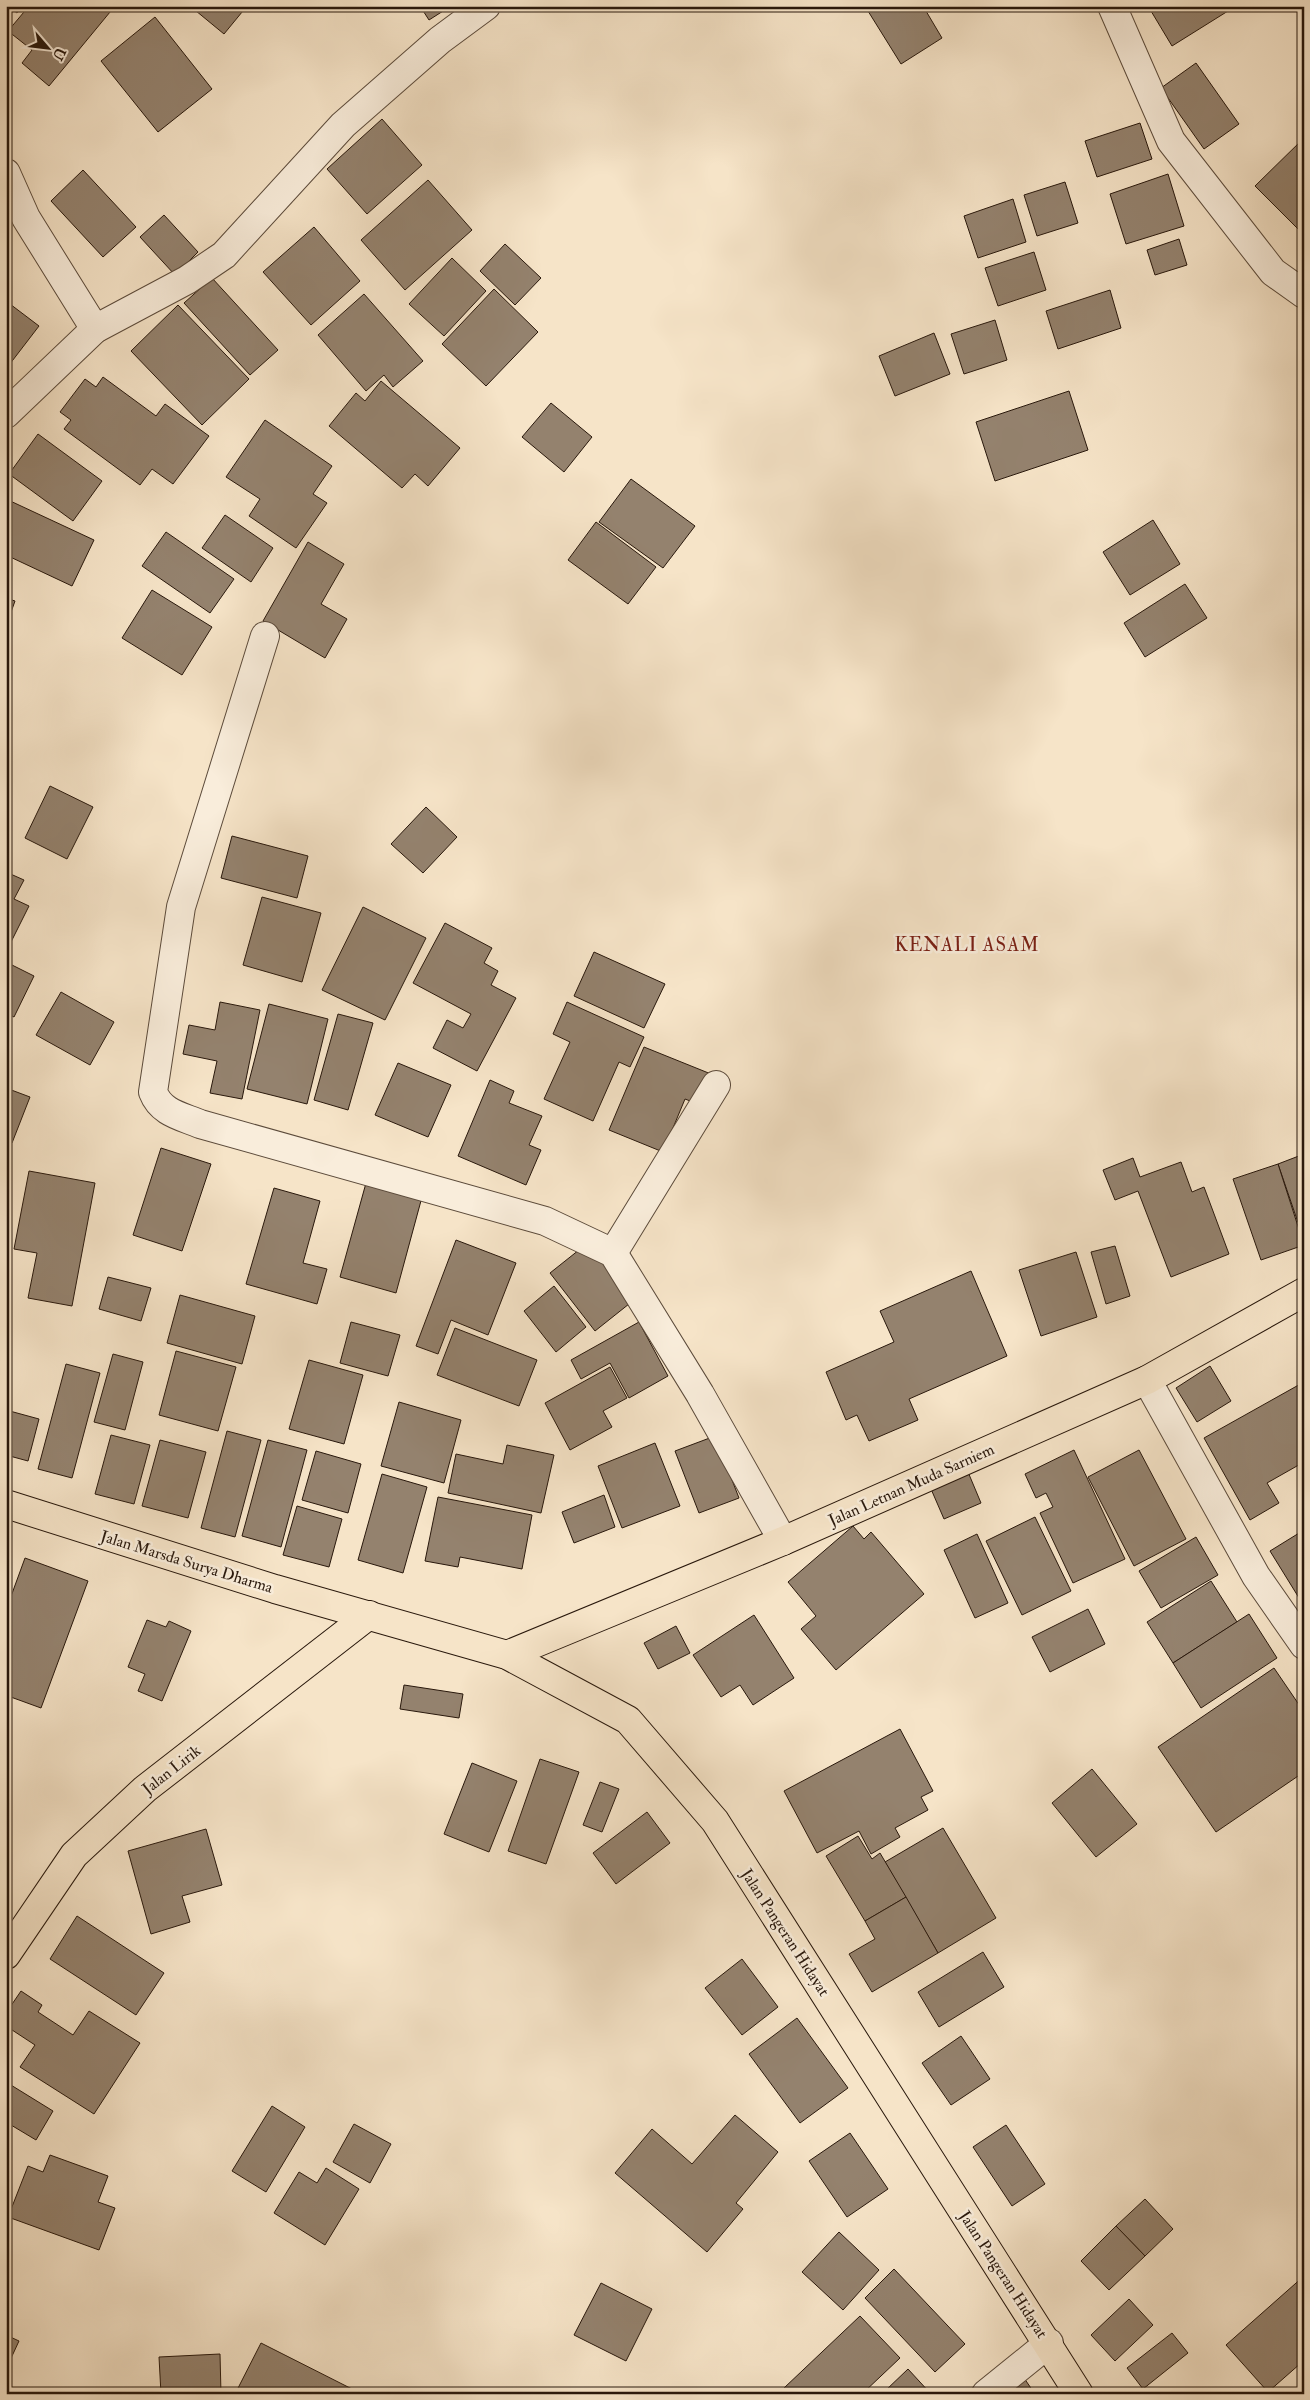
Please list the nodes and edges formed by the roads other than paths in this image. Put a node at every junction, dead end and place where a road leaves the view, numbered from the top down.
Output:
1 (486, 6) edge
2 (1112, 6) edge
3 (6, 173) edge
4 (1304, 294) edge
5 (95, 329) junction
6 (6, 414) edge
7 (265, 636) dead end
8 (716, 1085) dead end
9 (613, 1253) junction
10 (1304, 1292) edge
11 (1147, 1380) junction
12 (6, 1504) edge
13 (783, 1541) junction
14 (369, 1615) junction
15 (1304, 1645) edge
16 (507, 1655) junction
17 (6, 1955) edge
18 (1049, 2343) junction
19 (986, 2394) edge
20 (1079, 2394) edge

1 - 5 street
2 - 4 street
3 - 5 street
5 - 6 street
7 - 9 street
8 - 9 street
9 - 13 street
10 - 11 main road, Jalan Letnan Muda Sarniem
11 - 13 main road, Jalan Letnan Muda Sarniem
11 - 15 street
12 - 14 main road, Jalan Marsda Surya Dharma
13 - 16 main road, Jalan Letnan Muda Sarniem
14 - 16 main road, Jalan Pangeran Hidayat
14 - 17 main road, Jalan Lirik
16 - 18 main road, Jalan Pangeran Hidayat
18 - 19 street
18 - 20 main road, Jalan Pangeran Hidayat

